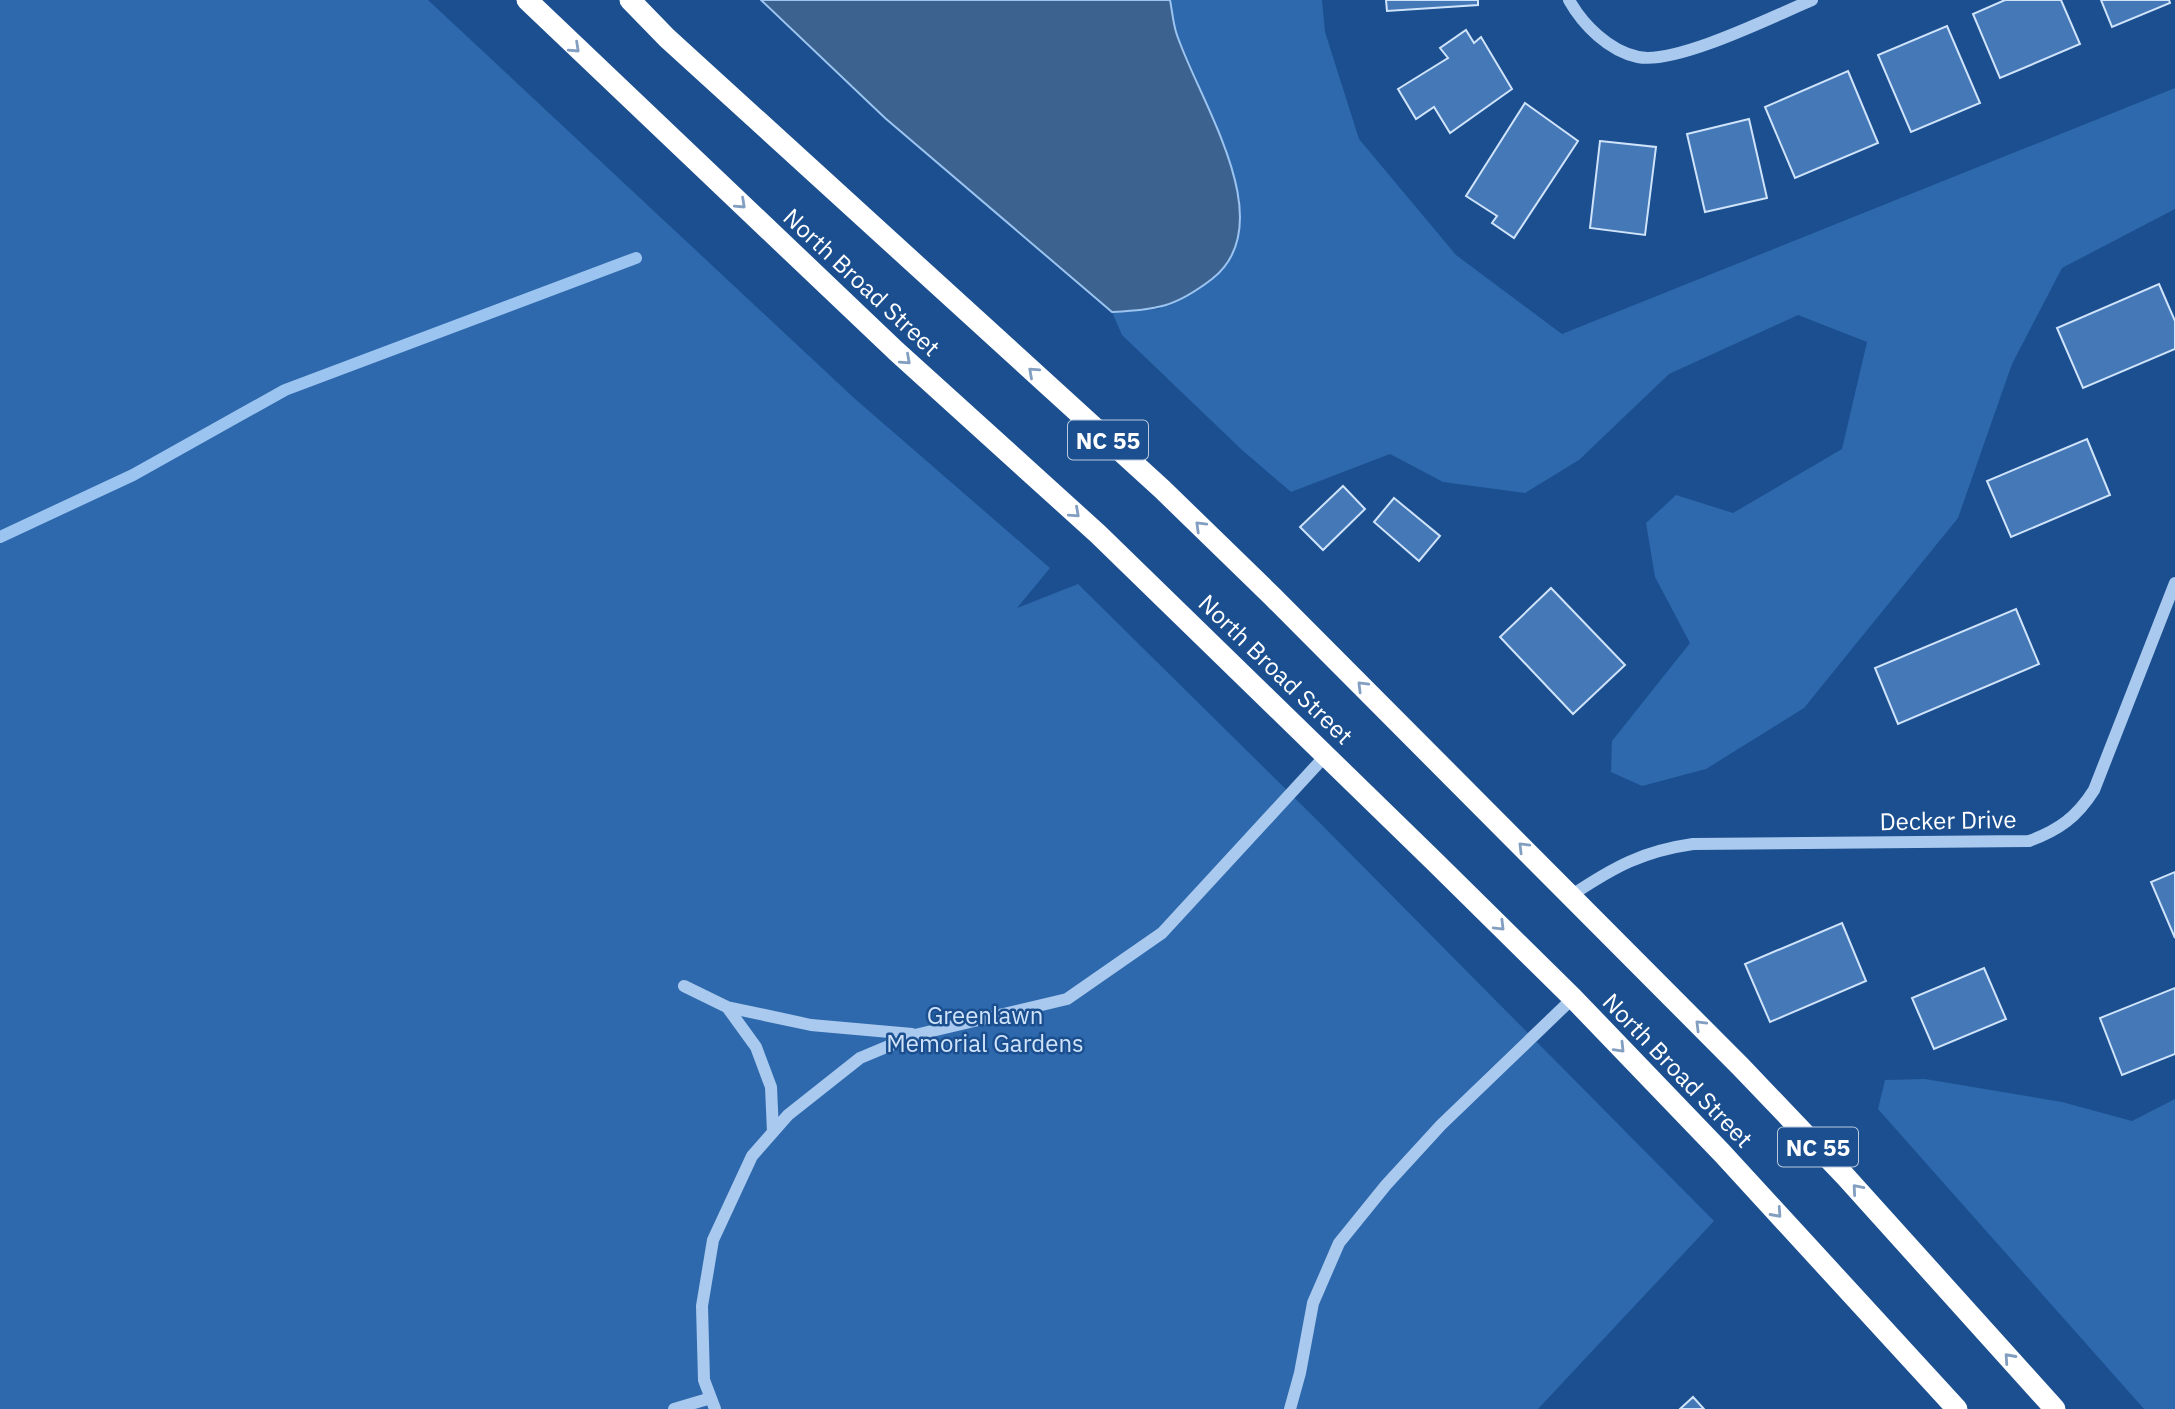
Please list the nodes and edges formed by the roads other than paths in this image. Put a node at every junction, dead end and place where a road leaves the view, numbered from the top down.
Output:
1 (527, 0) edge
2 (630, 0) edge
3 (1569, 0) edge
4 (1812, 0) edge
5 (2175, 583) edge
6 (1326, 755) junction
7 (1572, 895) junction
8 (684, 986) dead end
9 (1573, 998) junction
10 (727, 1007) junction
11 (915, 1035) junction
12 (773, 1132) junction
13 (713, 1404) edge
14 (674, 1409) edge
15 (1290, 1409) edge
16 (1957, 1409) edge
17 (2054, 1409) edge

1 -> 6 highway, North Broad Street / NC 55
7 -> 2 highway, North Broad Street / NC 55
3 - 4 street
5 - 7 street, Decker Drive
6 -> 9 highway, North Broad Street / NC 55
6 - 11 street
17 -> 7 highway, North Broad Street / NC 55
8 - 10 street
9 - 15 street
9 -> 16 highway, North Broad Street / NC 55
10 - 11 street
10 - 12 street
11 - 12 street
12 - 13 street
13 - 14 street

